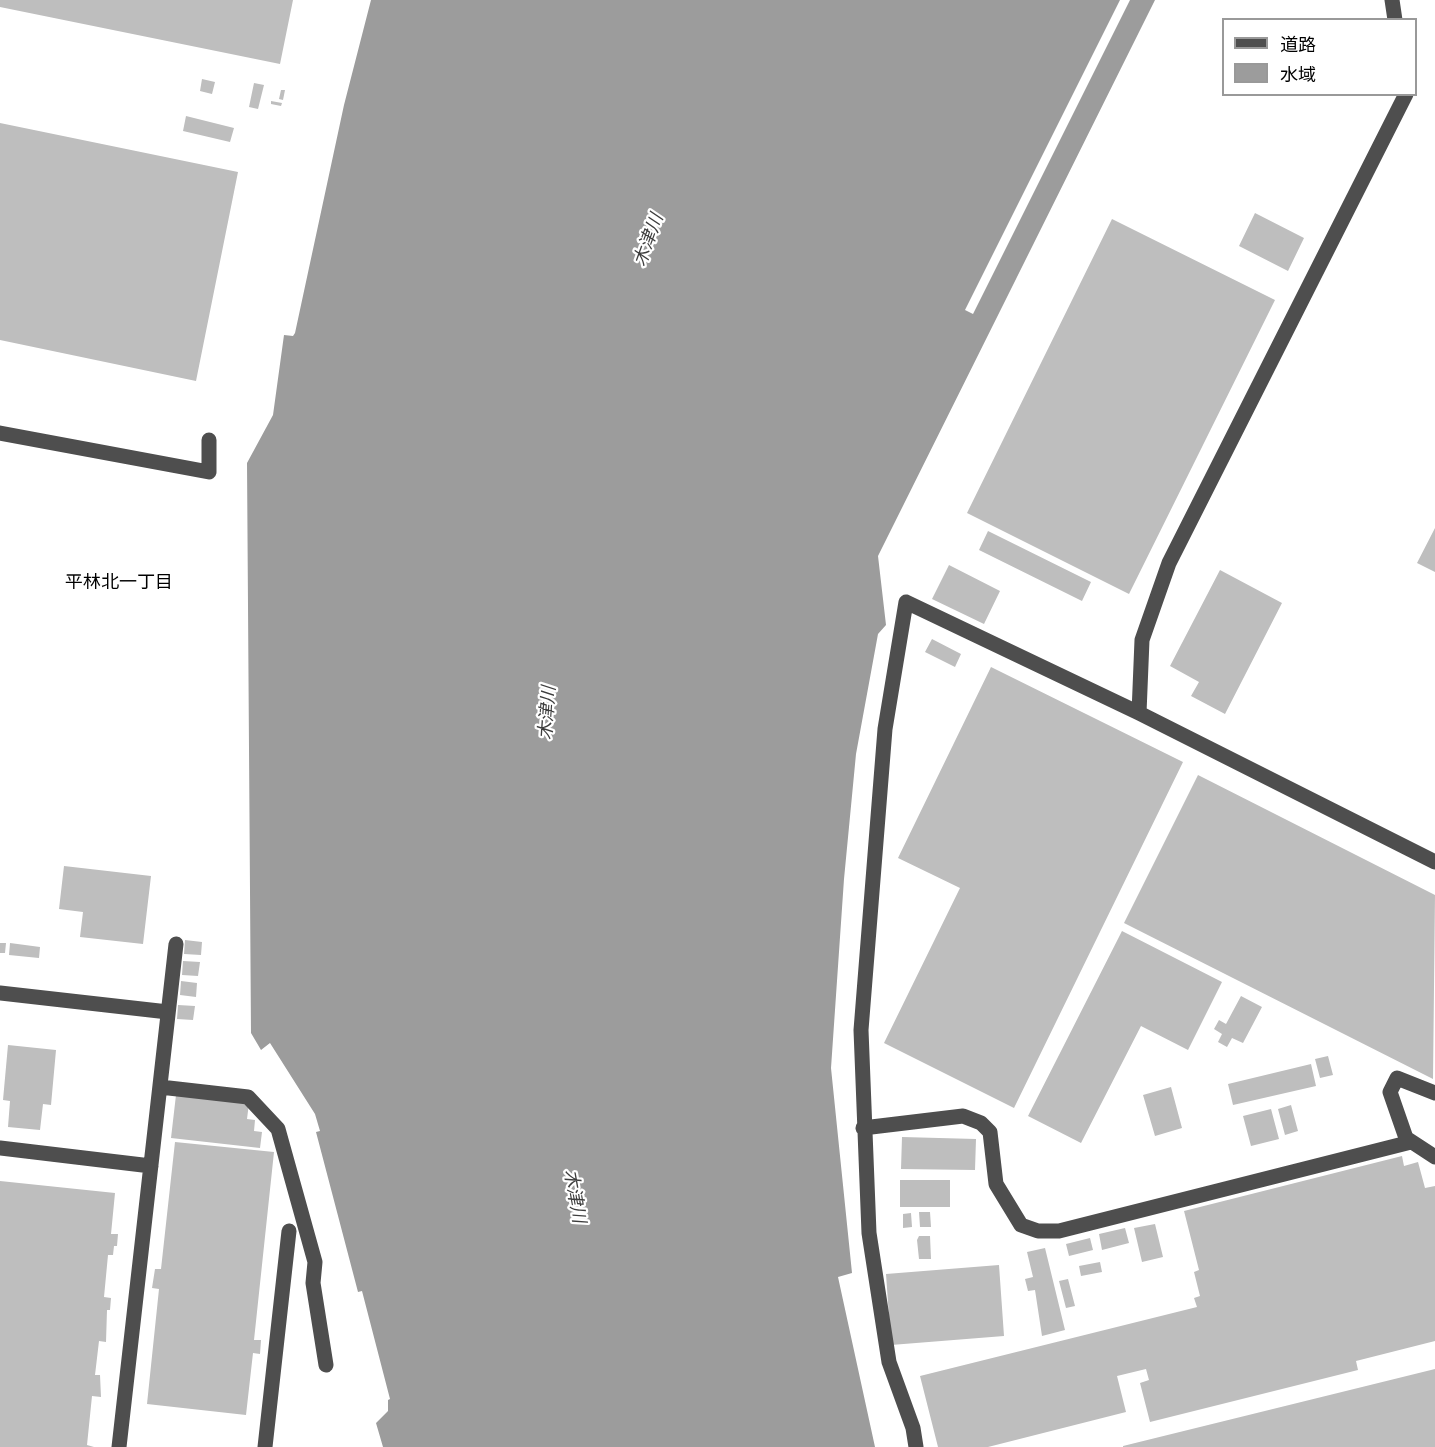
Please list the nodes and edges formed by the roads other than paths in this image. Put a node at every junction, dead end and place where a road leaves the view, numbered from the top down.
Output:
1 (1392, 0) edge
2 (1395, 18) edge
3 (1405, 96) edge
4 (0, 433) edge
5 (209, 440) dead end
6 (1138, 713) junction
7 (1435, 862) edge
8 (176, 944) dead end
9 (0, 993) edge
10 (168, 1012) junction
11 (160, 1087) junction
12 (1435, 1093) edge
13 (863, 1128) junction
14 (1411, 1142) junction
15 (0, 1148) edge
16 (1435, 1157) edge
17 (151, 1166) junction
18 (289, 1231) dead end
19 (326, 1365) dead end
20 (119, 1447) edge
21 (265, 1447) edge
22 (916, 1447) edge

1 - 2 lane
3 - 6 lane
4 - 5 lane
6 - 7 lane
6 - 13 lane
8 - 10 lane
9 - 10 lane
10 - 11 lane
11 - 17 lane
11 - 19 lane
12 - 14 lane
13 - 14 lane
13 - 22 lane
14 - 16 lane
15 - 17 lane
17 - 20 lane
18 - 21 lane

